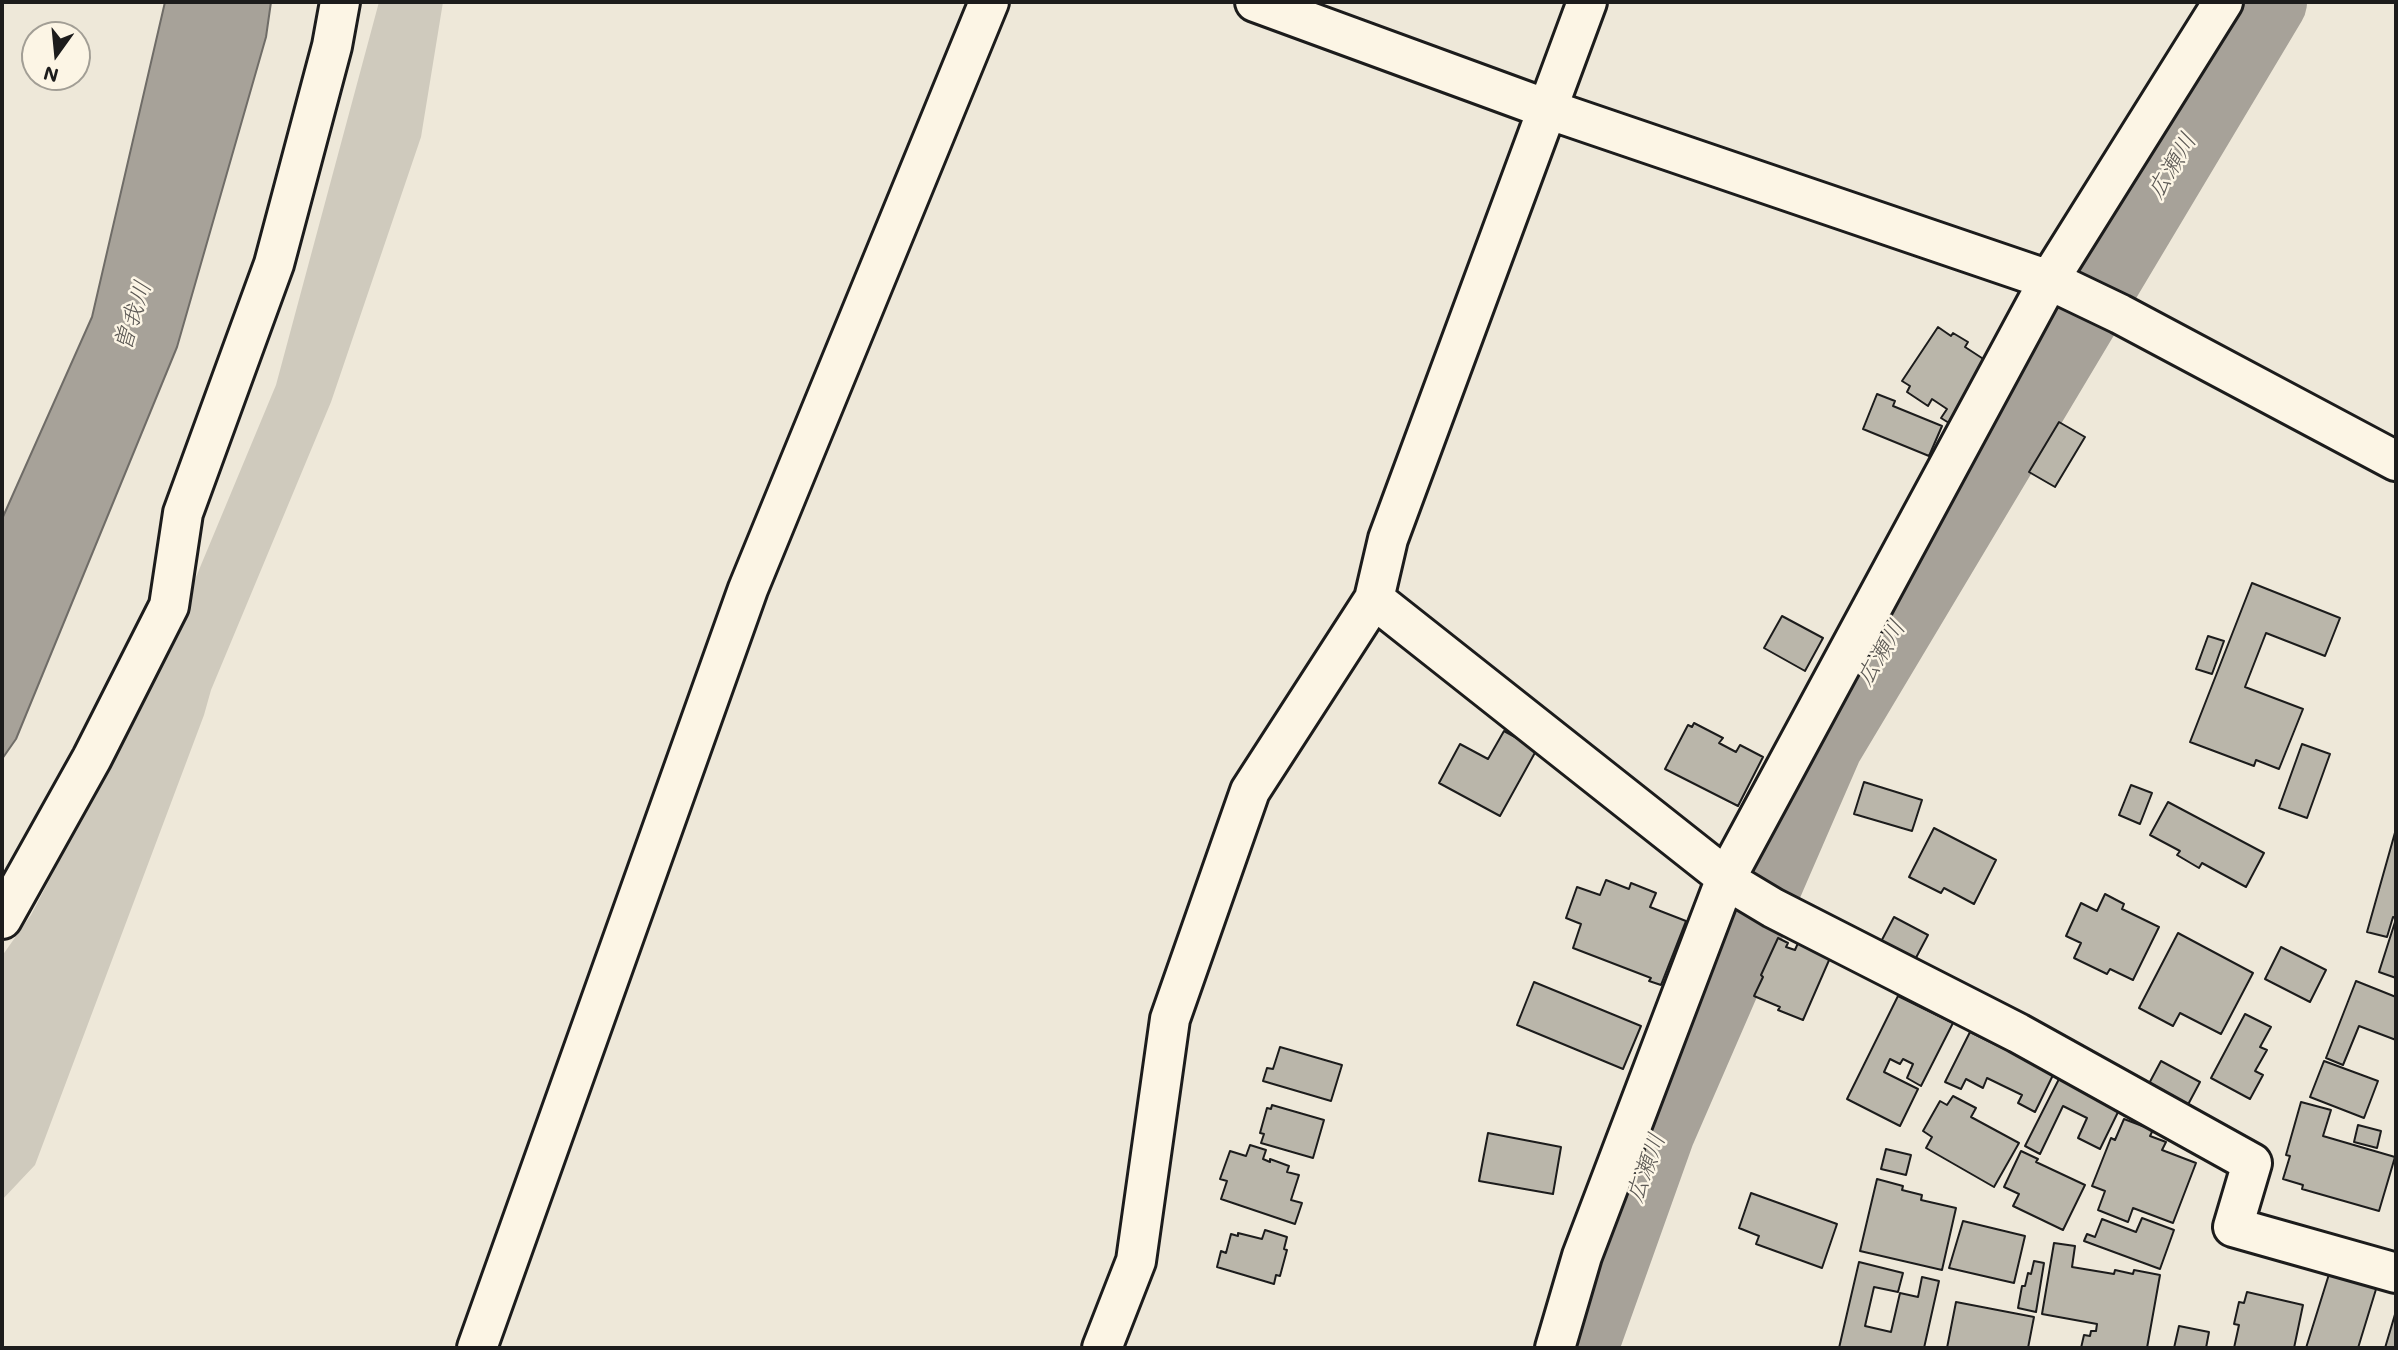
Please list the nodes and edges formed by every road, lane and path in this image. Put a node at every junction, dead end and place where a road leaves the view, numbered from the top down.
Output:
1 (340, 2) edge
2 (989, 2) edge
3 (1255, 2) edge
4 (1587, 2) edge
5 (2223, 2) edge
6 (1547, 109) junction
7 (2057, 284) junction
8 (2396, 461) edge
9 (1374, 599) junction
10 (1732, 883) junction
11 (2, 919) edge
12 (2396, 1273) edge
13 (477, 1348) edge
14 (1102, 1348) edge
15 (1555, 1348) edge

1 - 11 street
2 - 13 street
3 - 6 street
4 - 6 street
5 - 7 street
6 - 7 street
6 - 9 street
7 - 8 street
7 - 10 street
9 - 10 street
9 - 14 street
10 - 12 street
10 - 15 street

